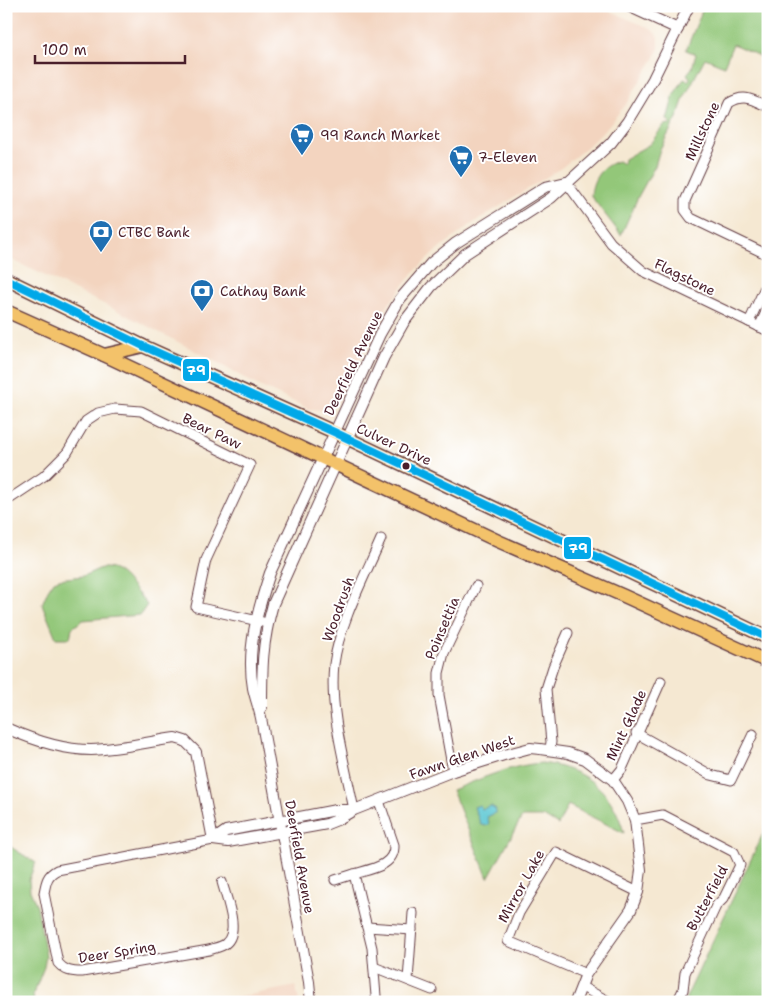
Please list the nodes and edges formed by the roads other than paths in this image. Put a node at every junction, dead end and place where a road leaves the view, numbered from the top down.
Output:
1 (628, 6) edge
2 (689, 6) edge
3 (678, 29) junction
4 (768, 107) edge
5 (566, 182) junction
6 (768, 255) edge
7 (6, 279) edge
8 (768, 281) edge
9 (768, 308) edge
10 (6, 311) edge
11 (749, 322) junction
12 (759, 327) junction
13 (768, 331) edge
14 (143, 346) junction
15 (104, 355) junction
16 (334, 432) junction
17 (347, 438) junction
18 (323, 458) junction
19 (336, 464) junction
20 (6, 499) edge
21 (381, 539) dead end
22 (476, 586) dead end
23 (255, 620) junction
24 (267, 623) junction
25 (568, 633) dead end
26 (768, 638) edge
27 (768, 662) edge
28 (661, 681) dead end
29 (261, 718) junction
30 (6, 728) edge
31 (636, 734) junction
32 (753, 734) dead end
33 (550, 750) junction
34 (454, 772) junction
35 (613, 780) junction
36 (379, 801) junction
37 (354, 810) junction
38 (279, 820) junction
39 (635, 820) junction
40 (281, 832) junction
41 (213, 840) junction
42 (354, 874) junction
43 (334, 880) dead end
44 (222, 882) dead end
45 (638, 892) junction
46 (413, 913) dead end
47 (367, 927) junction
48 (412, 930) junction
49 (374, 967) junction
50 (586, 974) junction
51 (408, 980) junction
52 (582, 987) junction
53 (432, 990) dead end
54 (376, 996) dead end
55 (311, 1002) edge
56 (575, 1002) edge
57 (610, 1002) edge
58 (677, 1002) edge

1 - 3 street
2 - 3 street, Deerfield Avenue
3 - 5 street, Deerfield Avenue
4 - 6 street, Millstone
5 - 11 street, Flagstone
5 - 16 street, Deerfield Avenue
5 - 17 street, Deerfield Avenue
7 - 14 main road, Culver Drive
8 - 11 street
9 - 12 street
10 - 15 main road
11 - 12 street, Flagstone
12 - 13 street, Flagstone
14 - 15 main road
14 - 16 main road, Culver Drive
15 - 18 main road
16 - 17 main road, Culver Drive
16 - 18 street, Deerfield Avenue
17 - 19 street, Deerfield Avenue
17 - 26 main road, Culver Drive
18 - 19 main road
18 - 23 street, Deerfield Avenue
19 - 24 street, Deerfield Avenue
19 - 27 main road
20 - 23 street, Bear Paw
21 - 37 street, Woodrush
22 - 34 street, Poinsettia
23 - 24 street, Bear Paw
23 - 29 street, Deerfield Avenue
24 - 29 street, Deerfield Avenue
25 - 33 street
28 - 31 street, Mint Glade
29 - 38 street, Deerfield Avenue
30 - 41 street
31 - 32 street
31 - 35 street, Mint Glade
33 - 34 street, Fawn Glen West
33 - 35 street, Fawn Glen West
34 - 36 street, Fawn Glen West
35 - 39 street, Fawn Glen West
36 - 37 street, Fawn Glen West
36 - 42 street
37 - 38 street, Fawn Glen West
37 - 40 street, Fawn Glen West
38 - 40 street, Deerfield Avenue
38 - 41 street, Deer Spring
39 - 45 street, Fawn Glen West
39 - 58 street, Butterfield
40 - 41 street, Deer Spring
40 - 55 street, Deerfield Avenue
41 - 44 street, Deer Spring
42 - 43 street
42 - 47 street
45 - 50 street, Fawn Glen West
45 - 50 street, Mirror Lake
46 - 48 street
47 - 48 street
47 - 49 street
48 - 51 street
49 - 51 street
49 - 54 street
50 - 52 street, Fawn Glen West
51 - 53 street
52 - 56 street, Fawn Glen West
52 - 57 street

